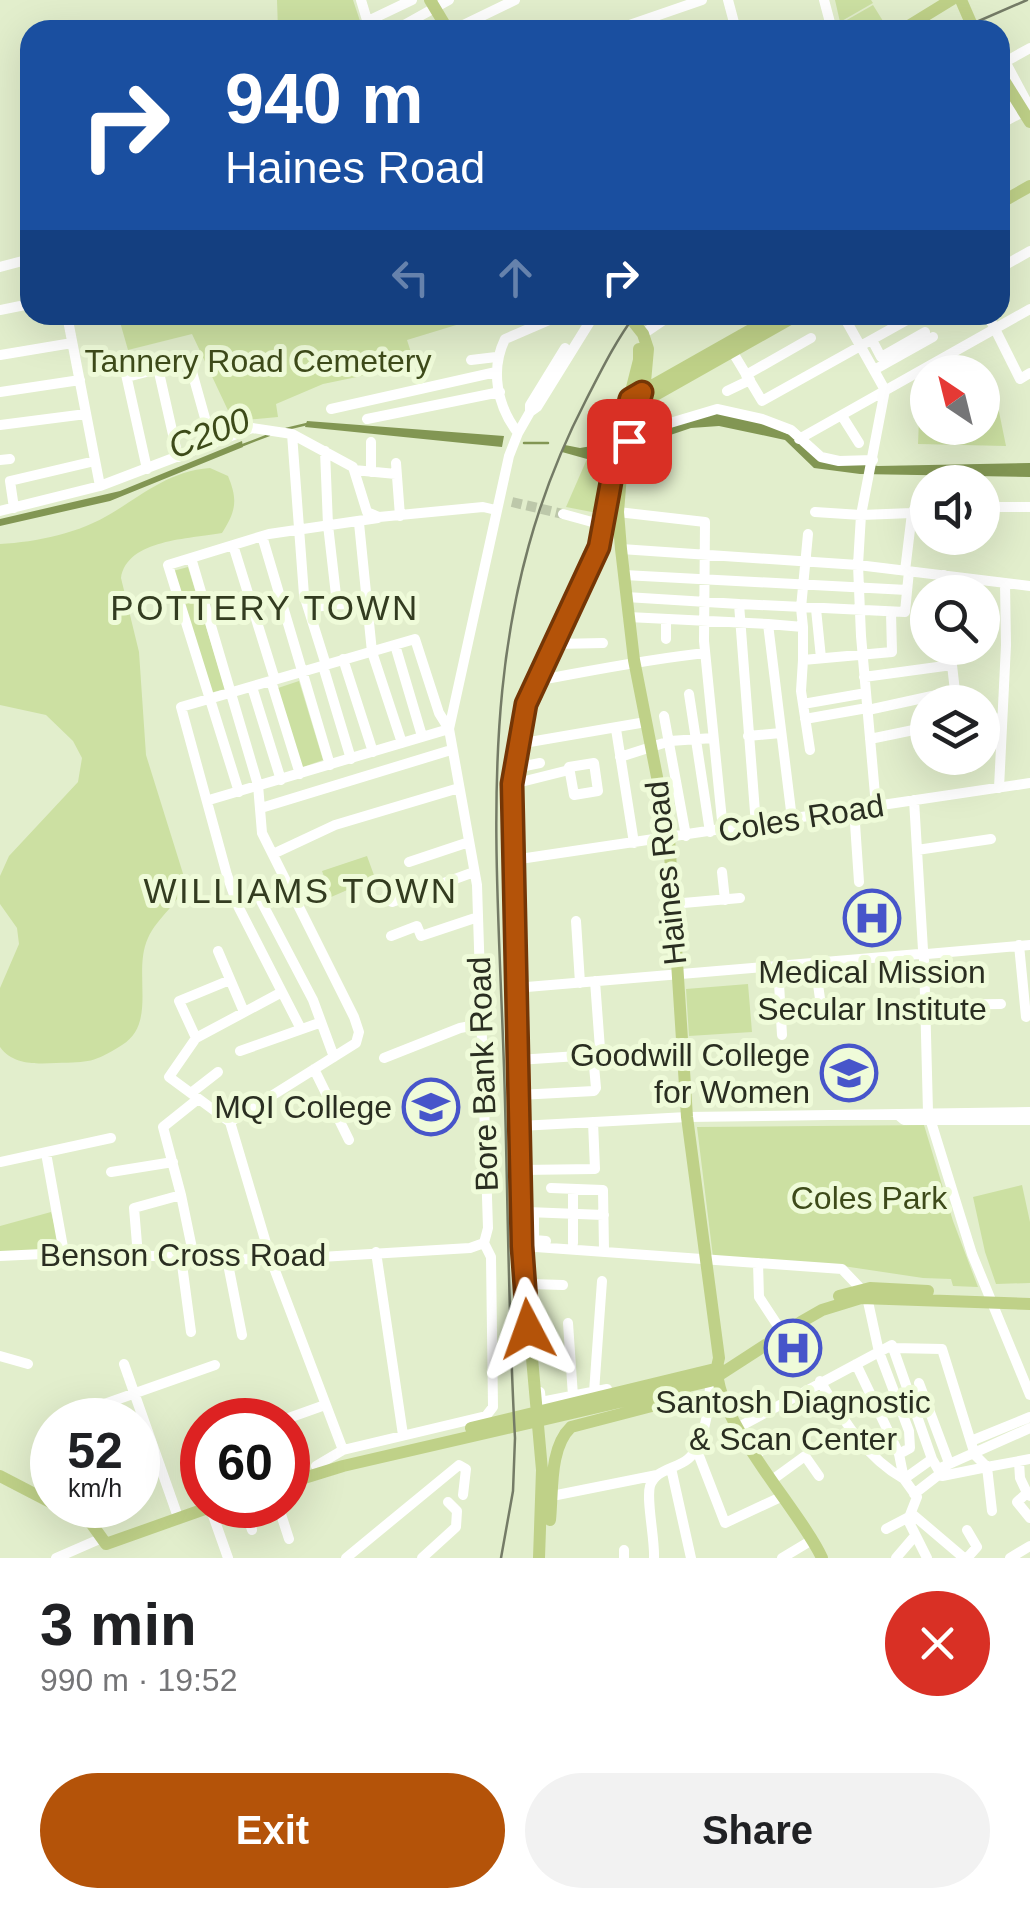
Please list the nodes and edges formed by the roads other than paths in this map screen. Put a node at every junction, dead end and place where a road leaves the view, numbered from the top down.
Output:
1 (412, 0) edge
2 (450, 0) edge
3 (514, 0) edge
4 (702, 0) edge
5 (938, 0) edge
6 (958, 2) edge
7 (432, 4) edge
8 (380, 20) edge
9 (410, 20) edge
10 (472, 20) edge
11 (644, 20) edge
12 (908, 20) edge
13 (922, 20) edge
14 (1010, 81) edge
15 (1025, 114) edge
16 (69, 325) edge
17 (533, 325) edge
18 (580, 325) edge
19 (588, 325) edge
20 (625, 325) edge
21 (635, 325) edge
22 (640, 325) edge
23 (655, 325) edge
24 (759, 325) edge
25 (779, 325) edge
26 (848, 325) edge
27 (898, 325) edge
28 (992, 325) edge
29 (1001, 325) edge
30 (994, 329) junction
31 (642, 334) junction
32 (811, 338) dead end
33 (872, 340) junction
34 (72, 343) junction
35 (860, 347) junction
36 (732, 351) junction
37 (0, 355) edge
38 (496, 357) junction
39 (471, 360) dead end
40 (124, 361) dead end
41 (158, 368) junction
42 (874, 370) junction
43 (496, 372) junction
44 (1025, 376) edge
45 (127, 377) junction
46 (748, 377) junction
47 (80, 380) junction
48 (886, 390) junction
49 (0, 392) edge
50 (500, 392) junction
51 (727, 392) dead end
52 (636, 395) junction
53 (762, 401) junction
54 (331, 409) dead end
55 (530, 412) junction
56 (86, 414) junction
57 (842, 416) junction
58 (367, 420) dead end
59 (772, 423) junction
60 (0, 425) edge
61 (292, 434) junction
62 (626, 437) junction
63 (516, 438) junction
64 (799, 439) junction
65 (372, 442) dead end
66 (859, 443) dead end
67 (212, 444) junction
68 (325, 452) junction
69 (178, 457) junction
70 (873, 460) junction
71 (96, 461) junction
72 (147, 468) junction
73 (354, 470) junction
74 (371, 472) junction
75 (100, 486) junction
76 (512, 502) tunnel mouth
77 (497, 504) junction
78 (668, 504) dead end
79 (1000, 507) edge
80 (14, 508) junction
81 (1030, 508) edge
82 (0, 511) edge
83 (618, 512) junction
84 (815, 512) dead end
85 (910, 513) edge
86 (563, 514) tunnel mouth
87 (861, 515) junction
88 (400, 516) junction
89 (380, 518) junction
90 (665, 518) junction
91 (359, 523) junction
92 (603, 525) junction
93 (328, 526) junction
94 (298, 530) junction
95 (808, 534) dead end
96 (262, 536) junction
97 (910, 536) edge
98 (233, 545) junction
99 (599, 547) junction
100 (621, 549) junction
101 (704, 554) junction
102 (191, 558) junction
103 (806, 561) junction
104 (858, 565) junction
105 (907, 571) junction
106 (624, 574) junction
107 (944, 575) edge
108 (702, 578) junction
109 (1000, 582) edge
110 (1005, 583) junction
111 (803, 585) junction
112 (1030, 586) edge
113 (859, 590) junction
114 (907, 590) junction
115 (626, 597) junction
116 (704, 600) junction
117 (337, 604) junction
118 (739, 604) junction
119 (369, 605) junction
120 (308, 608) junction
121 (801, 608) junction
122 (816, 609) junction
123 (860, 612) junction
124 (891, 612) junction
125 (628, 617) junction
126 (666, 618) junction
127 (704, 620) junction
128 (740, 622) junction
129 (768, 624) junction
130 (803, 627) junction
131 (666, 640) dead end
132 (603, 643) dead end
133 (556, 644) junction
134 (395, 646) junction
135 (372, 652) junction
136 (705, 654) junction
137 (862, 655) junction
138 (821, 658) junction
139 (344, 659) junction
140 (634, 660) junction
141 (803, 660) junction
142 (324, 666) junction
143 (952, 666) joint
144 (303, 672) junction
145 (864, 676) junction
146 (540, 680) junction
147 (273, 681) junction
148 (954, 685) edge
149 (252, 687) junction
150 (230, 693) junction
151 (690, 694) dead end
152 (866, 694) junction
153 (210, 699) junction
154 (910, 703) edge
155 (803, 704) junction
156 (867, 709) junction
157 (664, 716) dead end
158 (1002, 718) joint
159 (646, 722) junction
160 (805, 722) junction
161 (616, 728) junction
162 (448, 729) junction
163 (780, 730) junction
164 (910, 730) edge
165 (422, 736) junction
166 (748, 736) junction
167 (696, 738) junction
168 (713, 738) junction
169 (870, 739) junction
170 (670, 741) junction
171 (402, 743) junction
172 (518, 744) junction
173 (651, 747) junction
174 (451, 750) junction
175 (810, 750) dead end
176 (374, 752) junction
177 (620, 757) junction
178 (350, 759) junction
179 (540, 763) dead end
180 (330, 765) junction
181 (514, 768) junction
182 (569, 770) dead end
183 (300, 774) junction
184 (281, 780) junction
185 (1030, 783) edge
186 (512, 784) junction
187 (258, 786) junction
188 (458, 788) junction
189 (999, 788) junction
190 (238, 792) junction
191 (209, 800) junction
192 (914, 800) junction
193 (876, 806) junction
194 (261, 808) junction
195 (854, 809) junction
196 (792, 819) junction
197 (756, 825) junction
198 (723, 830) junction
199 (710, 832) junction
200 (686, 836) junction
201 (669, 838) junction
202 (991, 839) dead end
203 (469, 842) junction
204 (634, 844) junction
205 (917, 850) junction
206 (273, 854) junction
207 (513, 860) junction
208 (410, 862) dead end
209 (474, 872) junction
210 (722, 872) dead end
211 (859, 882) dead end
212 (288, 884) junction
213 (740, 898) dead end
214 (724, 900) junction
215 (392, 902) dead end
216 (672, 904) junction
217 (478, 916) junction
218 (576, 921) dead end
219 (281, 935) junction
220 (391, 936) dead end
221 (1025, 945) edge
222 (259, 947) junction
223 (218, 951) dead end
224 (923, 954) junction
225 (815, 963) junction
226 (778, 966) junction
227 (677, 974) junction
228 (230, 980) junction
229 (594, 982) junction
230 (580, 983) junction
231 (515, 988) junction
232 (282, 992) junction
233 (1001, 1004) dead end
234 (925, 1005) junction
235 (244, 1012) junction
236 (1026, 1017) dead end
237 (822, 1020) dead end
238 (319, 1023) junction
239 (481, 1024) junction
240 (301, 1029) junction
241 (782, 1035) dead end
242 (196, 1038) junction
243 (600, 1049) dead end
244 (240, 1051) dead end
245 (334, 1056) junction
246 (384, 1058) dead end
247 (518, 1060) junction
248 (314, 1069) junction
249 (218, 1072) dead end
250 (519, 1095) junction
251 (194, 1096) junction
252 (929, 1116) junction
253 (1025, 1116) edge
254 (687, 1117) junction
255 (230, 1122) junction
256 (594, 1122) junction
257 (520, 1126) junction
258 (111, 1138) dead end
259 (349, 1140) dead end
260 (46, 1152) junction
261 (0, 1162) edge
262 (173, 1162) junction
263 (521, 1170) junction
264 (111, 1172) dead end
265 (550, 1188) dead end
266 (574, 1189) junction
267 (182, 1194) junction
268 (526, 1216) junction
269 (573, 1216) junction
270 (604, 1216) junction
271 (484, 1243) junction
272 (573, 1243) junction
273 (524, 1246) junction
274 (604, 1248) junction
275 (376, 1252) junction
276 (64, 1253) junction
277 (0, 1256) edge
278 (138, 1256) junction
279 (181, 1257) junction
280 (194, 1258) junction
281 (227, 1259) junction
282 (271, 1260) junction
283 (705, 1260) junction
284 (758, 1263) junction
285 (602, 1281) dead end
286 (531, 1284) junction
287 (563, 1285) dead end
288 (864, 1293) junction
289 (1030, 1296) edge
290 (990, 1299) junction
291 (1030, 1304) edge
292 (568, 1323) dead end
293 (780, 1329) junction
294 (190, 1332) dead end
295 (242, 1335) dead end
296 (894, 1348) junction
297 (879, 1352) junction
298 (0, 1356) edge
299 (28, 1364) dead end
300 (124, 1364) dead end
301 (215, 1364) dead end
302 (856, 1364) junction
303 (711, 1380) junction
304 (820, 1382) junction
305 (919, 1383) dead end
306 (658, 1384) junction
307 (686, 1388) junction
308 (131, 1392) junction
309 (594, 1392) junction
310 (1030, 1394) edge
311 (573, 1396) junction
312 (116, 1398) edge
313 (326, 1405) junction
314 (310, 1410) edge
315 (1030, 1416) edge
316 (737, 1428) junction
317 (1030, 1428) edge
318 (785, 1434) dead end
319 (403, 1435) junction
320 (1009, 1438) junction
321 (971, 1441) junction
322 (696, 1448) junction
323 (343, 1450) junction
324 (755, 1454) junction
325 (899, 1454) junction
326 (975, 1455) junction
327 (1025, 1460) edge
328 (316, 1466) junction
329 (940, 1466) junction
330 (987, 1467) junction
331 (310, 1468) edge
332 (671, 1468) junction
333 (657, 1474) junction
334 (0, 1476) edge
335 (819, 1476) dead end
336 (310, 1477) edge
337 (904, 1479) junction
338 (772, 1480) junction
339 (30, 1491) edge
340 (914, 1494) junction
341 (464, 1495) dead end
342 (1029, 1495) edge
343 (552, 1496) junction
344 (783, 1496) junction
345 (448, 1502) dead end
346 (992, 1512) dead end
347 (180, 1513) edge
348 (177, 1514) junction
349 (910, 1515) junction
350 (1030, 1518) edge
351 (95, 1528) edge
352 (218, 1528) edge
353 (285, 1528) edge
354 (886, 1529) dead end
355 (967, 1530) dead end
356 (914, 1537) junction
357 (289, 1539) dead end
358 (812, 1540) junction
359 (104, 1541) junction
360 (1030, 1546) edge
361 (56, 1558) edge
362 (74, 1558) edge
363 (228, 1558) edge
364 (347, 1558) edge
365 (422, 1558) edge
366 (539, 1558) edge
367 (548, 1558) edge
368 (654, 1558) edge
369 (691, 1558) edge
370 (782, 1558) edge
371 (822, 1558) edge
372 (896, 1558) edge
373 (927, 1558) edge
374 (966, 1558) edge
375 (1010, 1558) edge

1 - 8 street
2 - 7 street
3 - 10 street
4 - 11 street
5 - 12 main road
6 - 13 main road
7 - 9 street
14 - 15 main road
16 - 34 street
17 - 38 street
18 - 55 street
19 - 55 street
20 - 52 main road, Haines Road
21 - 31 main road
22 - 31 main road, Haines Road
23 - 31 street
24 - 52 main road
25 - 36 main road
26 - 35 street
27 - 33 street
28 - 30 street
29 - 30 street
30 - 44 street
30 - 48 street
31 - 52 main road, Haines Road
32 - 46 street
33 - 35 street
33 - 42 street
34 - 37 street
34 - 47 street
35 - 42 street
35 - 53 street
36 - 46 street
36 - 62 main road
38 - 39 street
38 - 43 street
40 - 45 street
41 - 45 street
41 - 67 street
41 - 69 street
42 - 48 street
43 - 50 street
43 - 54 street
45 - 72 street
46 - 51 street
46 - 53 street
47 - 49 street
47 - 56 street
48 - 57 street
48 - 70 street
50 - 58 street
50 - 63 street
52 - 62 main road, Haines Road
52 - 62 main road
53 - 59 street
55 - 63 street, Bore Bank Road
56 - 60 street
56 - 71 street
57 - 64 street
57 - 66 street
59 - 62 street
59 - 64 street
61 - 67 street
61 - 68 street
61 - 94 street
62 - 83 main road, Haines Road
62 - 92 main road
63 - 77 street, Bore Bank Road
64 - 70 street
65 - 74 street
67 - 69 street
68 - 73 street
68 - 93 street
69 - 72 street
70 - 87 street
71 - 75 street
71 - 80 street
72 - 75 street
73 - 74 street
73 - 89 street
74 - 88 street
75 - 80 street
76 - 77 street
77 - 88 street
77 - 162 street, Bore Bank Road
78 - 90 street
79 - 81 street
80 - 82 street
83 - 90 street
83 - 100 main road, Haines Road
84 - 87 street
85 - 87 street
86 - 92 street
87 - 104 street
88 - 89 street
89 - 91 street
90 - 101 street
91 - 93 street
91 - 119 street
92 - 99 main road
93 - 94 street
93 - 117 street
94 - 96 street
94 - 120 street
95 - 103 street
96 - 98 street
96 - 144 street
97 - 105 street
98 - 102 street
98 - 147 street
99 - 100 main road
99 - 133 main road
100 - 101 street
100 - 106 main road, Haines Road
101 - 103 street
101 - 108 street
102 - 150 street
102 - 153 street
103 - 104 street
103 - 111 street
104 - 105 street
104 - 113 street
105 - 107 street
105 - 114 street
106 - 108 street
106 - 115 main road, Haines Road
108 - 111 street
108 - 116 street
109 - 110 street
110 - 112 street
110 - 158 street
111 - 113 street
111 - 121 street
113 - 114 street
113 - 123 street
114 - 124 street
115 - 116 street
115 - 125 main road, Haines Road
116 - 118 street
116 - 127 street
117 - 119 street
117 - 120 street
118 - 121 street
118 - 128 street
119 - 135 street
120 - 142 street
121 - 122 street
121 - 130 street
122 - 123 street
122 - 138 street
123 - 124 street
123 - 137 street
124 - 137 street
125 - 126 street
125 - 140 main road, Haines Road
126 - 127 street
126 - 131 street
127 - 128 street
127 - 136 street
128 - 129 street
128 - 166 street
129 - 130 street
129 - 163 street
130 - 141 street
132 - 133 street
133 - 146 main road
134 - 135 street
134 - 162 street
134 - 165 street
135 - 139 street
135 - 171 street
136 - 140 street
136 - 168 street
137 - 138 street
137 - 145 street
138 - 141 street
139 - 142 street
139 - 176 street
140 - 146 street
140 - 159 main road, Haines Road
141 - 155 street
142 - 144 street
142 - 178 street
143 - 145 street
143 - 148 street
144 - 147 street
144 - 180 street
145 - 152 street
146 - 172 main road
147 - 149 street
147 - 183 street
149 - 150 street
149 - 184 street
150 - 153 street
150 - 187 street
151 - 167 street
152 - 155 street
152 - 156 street
153 - 190 street
153 - 191 street
154 - 156 street
155 - 160 street
156 - 160 street
156 - 169 street
157 - 170 street
158 - 189 street
159 - 161 street
159 - 173 main road, Haines Road
160 - 163 street
160 - 175 street
161 - 172 street
161 - 177 street
162 - 165 street
162 - 174 street, Bore Bank Road
163 - 166 street
163 - 196 street
164 - 169 street
165 - 171 street
166 - 197 street
167 - 168 street
167 - 170 street
167 - 199 street
168 - 198 street
169 - 193 street
170 - 173 street
170 - 200 street
171 - 176 street
172 - 181 main road
173 - 177 street
173 - 201 main road, Haines Road
174 - 188 street, Bore Bank Road
174 - 194 street
176 - 178 street
177 - 204 street
178 - 180 street
179 - 181 street
180 - 183 street
181 - 186 main road
182 - 186 street
183 - 184 street
184 - 187 street
185 - 189 street, Coles Road
186 - 207 main road
187 - 190 street
187 - 194 street
188 - 203 street, Bore Bank Road
188 - 206 street
189 - 192 street, Coles Road
190 - 191 street
191 - 222 street
192 - 193 street, Coles Road
192 - 205 street
193 - 195 street, Coles Road
194 - 206 street
195 - 196 street, Coles Road
195 - 211 street
196 - 197 street, Coles Road
197 - 198 street, Coles Road
198 - 199 street, Coles Road
199 - 200 street, Coles Road
200 - 201 street, Coles Road
201 - 204 street, Coles Road
201 - 216 main road, Haines Road
202 - 205 street
203 - 208 street
203 - 209 street, Bore Bank Road
204 - 207 street, Coles Road
205 - 224 street
206 - 212 street
207 - 231 main road
209 - 215 street
209 - 217 street, Bore Bank Road
210 - 214 street
212 - 219 street
212 - 245 street
213 - 214 street
214 - 216 street
216 - 227 main road, Haines Road
217 - 220 street
217 - 239 street, Bore Bank Road
218 - 230 street
219 - 222 street
219 - 238 street
221 - 224 street
221 - 236 street
222 - 232 street
223 - 228 street
224 - 225 street
224 - 234 street
225 - 226 street
225 - 237 street
226 - 227 street
226 - 241 street
227 - 229 street
227 - 254 main road, Haines Road
228 - 235 street
228 - 242 street
229 - 230 street
229 - 243 street
230 - 231 street
231 - 247 main road
232 - 235 street
232 - 240 street
233 - 234 street
234 - 252 street
235 - 242 street
238 - 240 street
238 - 245 street
239 - 246 street
239 - 271 street, Bore Bank Road
240 - 244 street
242 - 251 street
245 - 248 street
247 - 250 main road
247 - 250 street
248 - 255 street
248 - 259 street
249 - 251 street
250 - 257 main road
251 - 255 street
251 - 262 street
252 - 253 street
252 - 254 street
252 - 290 street
254 - 256 street
254 - 283 main road, Haines Road
255 - 282 street
256 - 257 street
256 - 263 street
257 - 263 main road
258 - 260 street
260 - 261 street
260 - 276 street
262 - 264 street
262 - 267 street
263 - 268 main road
265 - 266 street
266 - 269 street
266 - 270 street
267 - 278 street
267 - 280 street
268 - 269 street
268 - 272 street
268 - 273 main road
269 - 270 street
269 - 272 street
270 - 274 street
271 - 275 street, Benson Cross Road
271 - 319 street, Bore Bank Road
272 - 274 street
273 - 274 street
273 - 286 street
273 - 366 main road
274 - 283 street
275 - 282 street, Benson Cross Road
275 - 319 street
276 - 277 street, Benson Cross Road
276 - 278 street, Benson Cross Road
278 - 279 street, Benson Cross Road
279 - 280 street, Benson Cross Road
279 - 294 street
280 - 281 street, Benson Cross Road
281 - 282 street, Benson Cross Road
281 - 295 street
282 - 313 street
283 - 284 street
283 - 303 main road, Haines Road
284 - 288 street
284 - 293 street
285 - 309 street
286 - 287 street
286 - 311 street
288 - 290 main road
288 - 293 main road
288 - 297 street
288 - 303 main road
289 - 290 main road
290 - 291 main road
290 - 310 street
292 - 311 street
293 - 303 main road
296 - 297 street
296 - 321 street
296 - 329 street
297 - 302 street
297 - 325 street
298 - 299 street
300 - 308 street
301 - 308 street
302 - 304 street
302 - 325 street
303 - 306 main road
303 - 307 main road
303 - 316 main road
303 - 322 street
304 - 316 street
304 - 337 street
305 - 329 street
306 - 309 street
306 - 328 main road
307 - 336 main road
307 - 343 main road
308 - 312 street
308 - 348 street
309 - 311 street
313 - 314 street
313 - 323 street
315 - 321 street
316 - 324 main road
317 - 320 street
318 - 324 street
319 - 323 street, Bore Bank Road
320 - 326 street
320 - 327 street
321 - 326 street
322 - 332 street
322 - 344 street
323 - 328 street, Bore Bank Road
324 - 338 main road
325 - 337 street
326 - 329 street
326 - 330 street
327 - 330 street
327 - 342 street
328 - 331 main road
329 - 330 street
329 - 337 street
329 - 340 street
330 - 346 street
332 - 333 street
332 - 369 street
333 - 343 street
333 - 368 street
334 - 339 main road
335 - 338 street
337 - 340 street
338 - 344 main road
340 - 349 street
341 - 364 street
342 - 350 street
343 - 367 main road
344 - 358 main road
345 - 365 street
347 - 348 main road
348 - 359 main road
349 - 354 street
349 - 356 street
349 - 374 street
351 - 359 main road
352 - 363 street
353 - 357 street
355 - 374 street
356 - 372 street
356 - 373 street
358 - 370 street
358 - 371 main road
359 - 361 street
359 - 362 street
360 - 375 street

